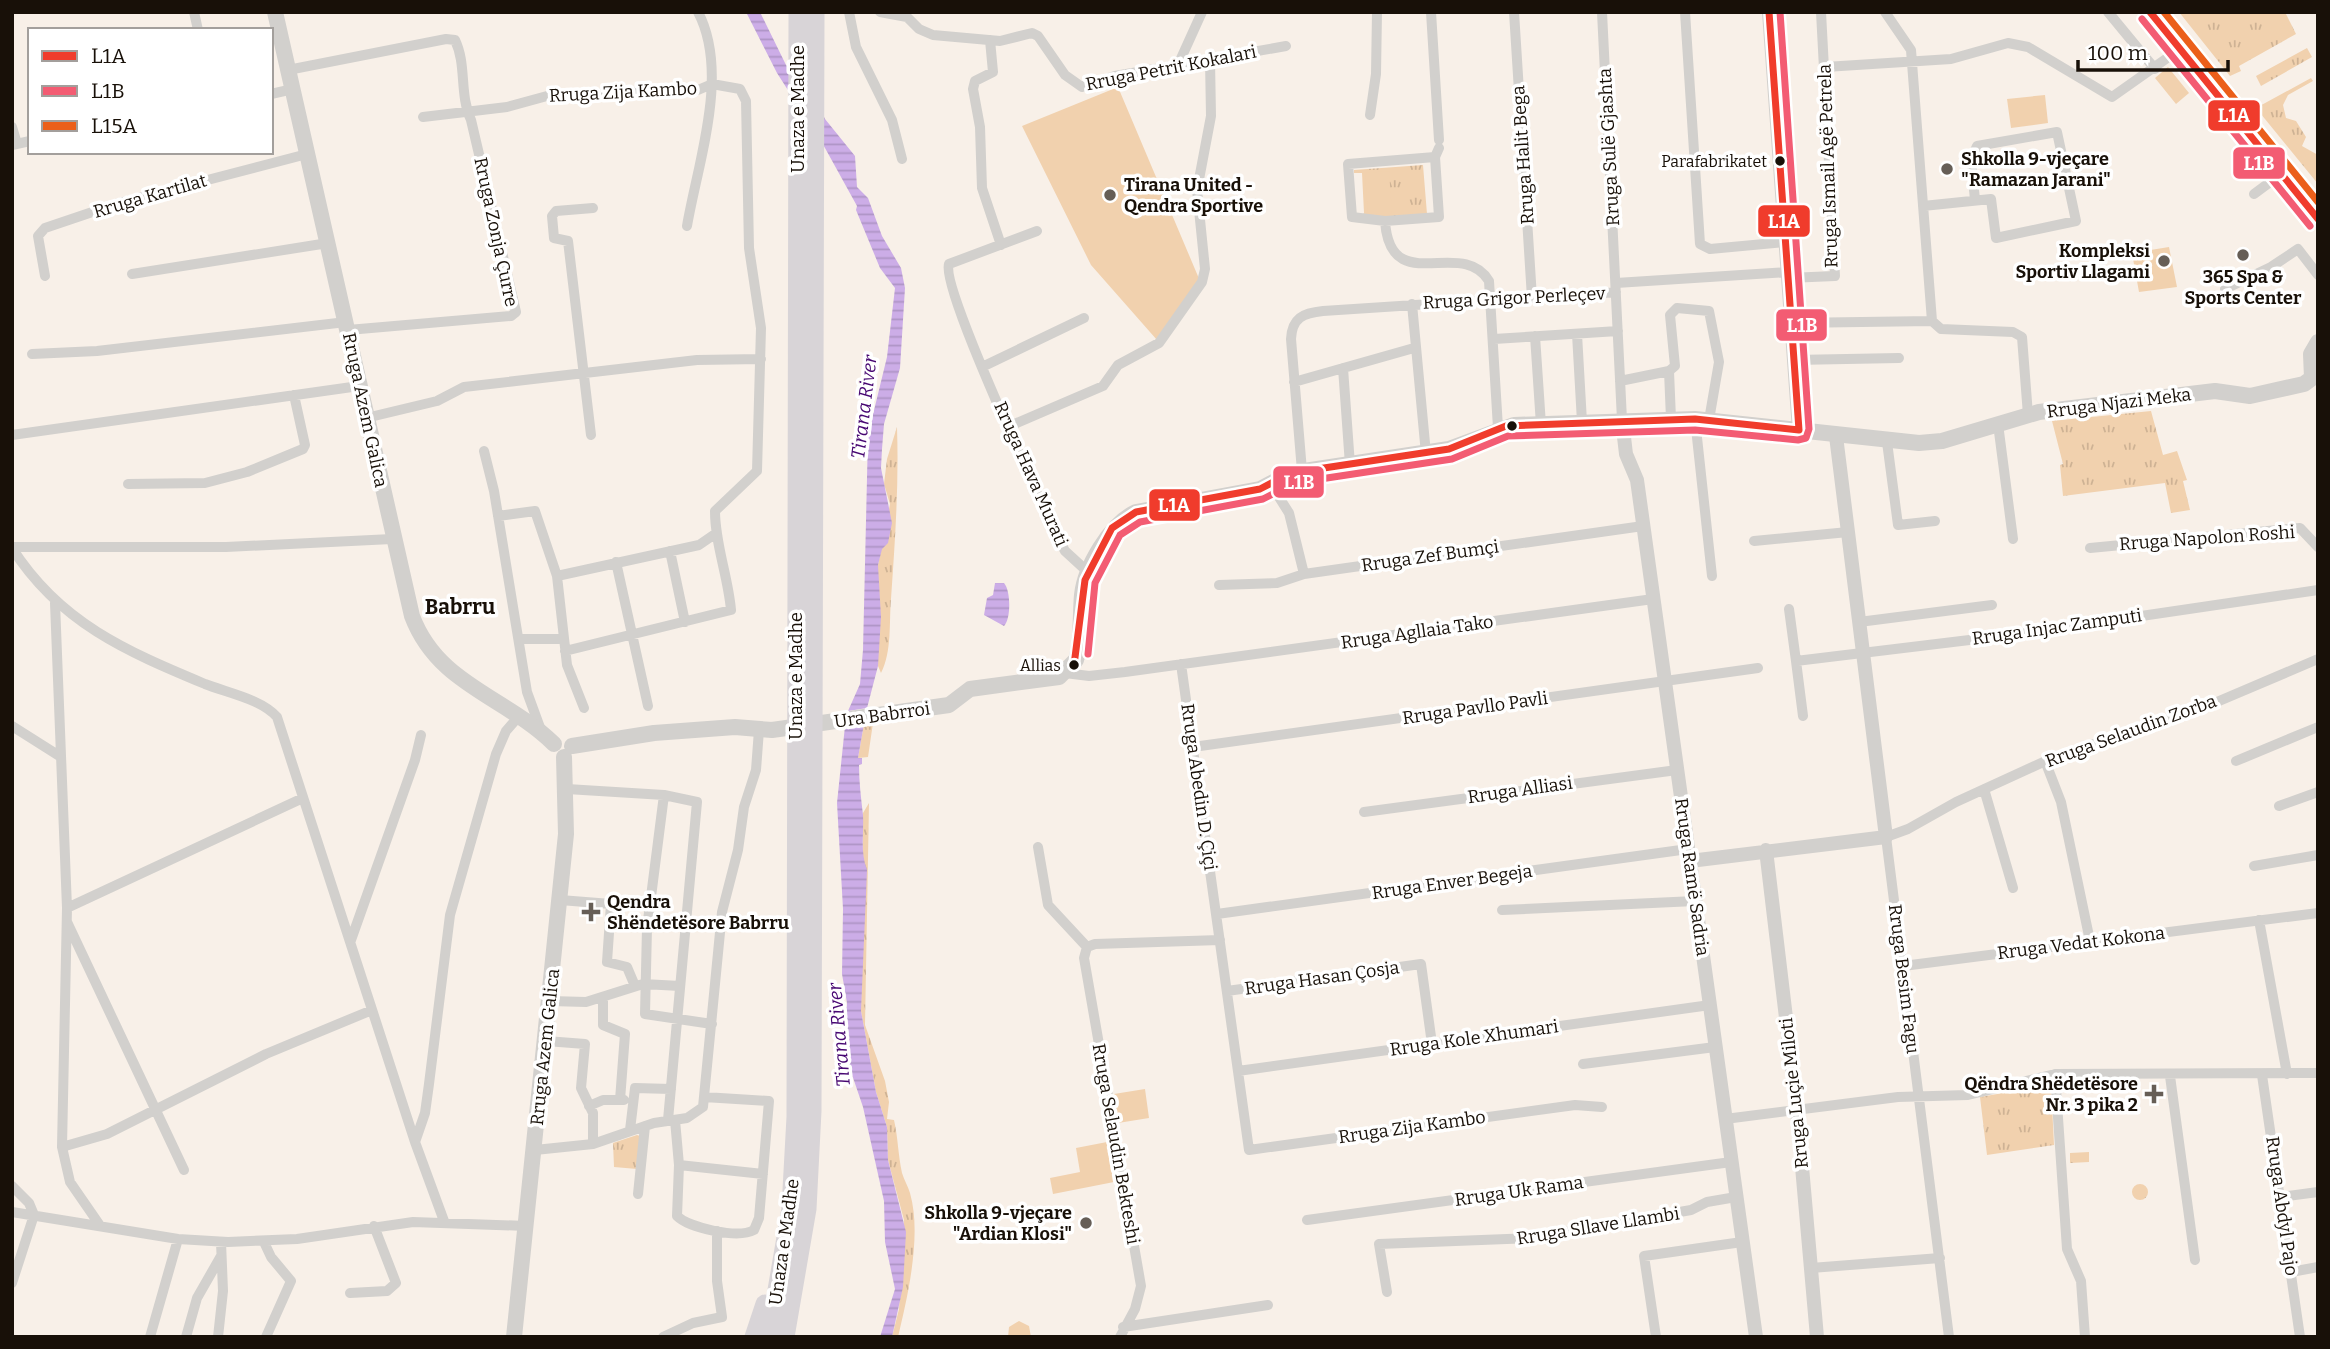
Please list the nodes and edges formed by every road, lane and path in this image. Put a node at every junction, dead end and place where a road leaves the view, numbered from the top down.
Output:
1 (275, 12) edge
2 (698, 12) edge
3 (798, 12) edge
4 (815, 12) edge
5 (849, 12) edge
6 (880, 12) edge
7 (1202, 12) edge
8 (1377, 12) edge
9 (1431, 12) edge
10 (1514, 12) edge
11 (1602, 12) edge
12 (1685, 12) edge
13 (1769, 12) edge
14 (1821, 12) edge
15 (1885, 12) edge
16 (2150, 12) edge
17 (2166, 12) edge
18 (2109, 13) edge
19 (990, 40) junction
20 (1286, 46) dead end
21 (2180, 49) junction
22 (806, 60) junction
23 (1210, 60) junction
24 (1912, 62) junction
25 (1178, 65) junction
26 (1825, 67) junction
27 (2155, 69) junction
28 (288, 70) junction
29 (712, 84) junction
30 (293, 89) junction
31 (273, 94) edge
32 (467, 112) junction
33 (1370, 115) dead end
34 (423, 117) dead end
35 (12, 127) edge
36 (15, 144) edge
37 (1437, 149) junction
38 (307, 154) junction
39 (902, 159) dead end
40 (2281, 174) junction
41 (2254, 194) dead end
42 (1975, 200) junction
43 (2318, 201) edge
44 (1923, 206) junction
45 (593, 208) dead end
46 (2318, 219) edge
47 (1385, 221) junction
48 (687, 226) dead end
49 (1037, 230) dead end
50 (1785, 242) junction
51 (328, 243) junction
52 (1001, 245) junction
53 (132, 274) dead end
54 (1788, 275) junction
55 (2318, 275) edge
56 (45, 276) dead end
57 (1616, 288) junction
58 (2225, 289) dead end
59 (1532, 298) junction
60 (1491, 300) junction
61 (1412, 304) junction
62 (1084, 318) dead end
63 (1932, 321) junction
64 (1791, 323) junction
65 (347, 326) junction
66 (1618, 331) junction
67 (1577, 334) junction
68 (1535, 336) junction
69 (1494, 339) junction
70 (2318, 342) edge
71 (1414, 348) junction
72 (32, 354) dead end
73 (1899, 358) dead end
74 (761, 359) junction
75 (1794, 360) junction
76 (982, 367) junction
77 (1343, 368) junction
78 (1670, 372) junction
79 (582, 373) junction
80 (2316, 373) edge
81 (1620, 381) junction
82 (1294, 382) junction
83 (359, 386) junction
84 (294, 395) junction
85 (2028, 415) junction
86 (366, 418) junction
87 (1671, 419) junction
88 (1622, 420) junction
89 (1702, 420) junction
90 (1582, 422) junction
91 (1998, 424) junction
92 (1541, 425) junction
93 (1010, 426) junction
94 (1498, 428) junction
95 (1799, 430) junction
96 (12, 435) edge
97 (591, 435) dead end
98 (1836, 436) junction
99 (1887, 442) junction
100 (484, 451) dead end
101 (1426, 454) junction
102 (1350, 465) junction
103 (1302, 471) junction
104 (1270, 483) junction
105 (128, 484) dead end
106 (498, 516) junction
107 (1934, 521) dead end
108 (1643, 526) junction
109 (1848, 532) junction
110 (715, 534) junction
111 (392, 538) junction
112 (2013, 539) dead end
113 (1754, 541) dead end
114 (12, 547) edge
115 (2318, 547) edge
116 (2090, 548) dead end
117 (670, 551) junction
118 (616, 562) junction
119 (1089, 573) junction
120 (1304, 574) junction
121 (557, 576) junction
122 (1712, 576) dead end
123 (1219, 585) dead end
124 (2318, 590) edge
125 (1653, 599) junction
126 (55, 603) junction
127 (1992, 605) dead end
128 (1789, 609) dead end
129 (685, 622) junction
130 (1859, 622) junction
131 (632, 636) junction
132 (519, 639) junction
133 (564, 639) junction
134 (565, 651) junction
135 (1863, 653) junction
136 (2318, 659) edge
137 (1796, 661) junction
138 (1181, 664) junction
139 (1758, 668) dead end
140 (1065, 673) junction
141 (1665, 682) junction
142 (648, 706) dead end
143 (584, 708) dead end
144 (520, 715) junction
145 (1802, 716) dead end
146 (12, 726) edge
147 (2318, 727) edge
148 (766, 730) junction
149 (421, 735) dead end
150 (558, 745) junction
151 (1193, 747) junction
152 (61, 757) junction
153 (2045, 761) junction
154 (2236, 761) dead end
155 (1677, 770) junction
156 (567, 789) junction
157 (1984, 789) junction
158 (2318, 792) edge
159 (664, 795) junction
160 (303, 798) junction
161 (2279, 806) dead end
162 (1364, 812) dead end
163 (1886, 837) junction
164 (1038, 847) dead end
165 (1766, 850) junction
166 (1689, 855) junction
167 (2318, 855) edge
168 (2254, 866) dead end
169 (2013, 888) dead end
170 (560, 900) junction
171 (1695, 901) junction
172 (67, 908) junction
173 (1502, 910) dead end
174 (2318, 912) edge
175 (1217, 915) junction
176 (2259, 920) junction
177 (67, 921) junction
178 (351, 940) junction
179 (1220, 940) junction
180 (2090, 941) junction
181 (1087, 947) junction
182 (1902, 966) junction
183 (639, 985) junction
184 (680, 986) junction
185 (804, 987) junction
186 (1227, 991) junction
187 (603, 998) junction
188 (550, 1001) junction
189 (1710, 1005) junction
190 (372, 1010) junction
191 (677, 1020) junction
192 (712, 1024) junction
193 (546, 1041) junction
194 (1432, 1044) junction
195 (1715, 1047) junction
196 (1583, 1064) dead end
197 (1238, 1071) junction
198 (2318, 1073) edge
199 (2055, 1074) junction
200 (2287, 1074) junction
201 (2262, 1075) junction
202 (2170, 1076) junction
203 (671, 1089) junction
204 (704, 1097) junction
205 (1919, 1097) junction
206 (625, 1100) junction
207 (589, 1106) junction
208 (1602, 1107) dead end
209 (158, 1110) junction
210 (1797, 1110) junction
211 (1725, 1119) junction
212 (672, 1120) junction
213 (645, 1126) junction
214 (630, 1130) junction
215 (415, 1142) junction
216 (593, 1144) junction
217 (62, 1147) junction
218 (535, 1150) junction
219 (1249, 1150) joint
220 (1731, 1162) junction
221 (679, 1165) junction
222 (184, 1170) dead end
223 (763, 1174) junction
224 (12, 1186) edge
225 (2318, 1192) edge
226 (638, 1194) dead end
227 (1736, 1197) junction
228 (2281, 1197) junction
229 (12, 1212) edge
230 (34, 1215) junction
231 (1307, 1220) dead end
232 (444, 1221) junction
233 (99, 1224) junction
234 (374, 1226) junction
235 (526, 1226) junction
236 (717, 1231) junction
237 (178, 1239) junction
238 (221, 1242) junction
239 (264, 1242) junction
240 (1742, 1242) junction
241 (221, 1256) junction
242 (1940, 1258) junction
243 (2195, 1260) dead end
244 (2318, 1267) edge
245 (1811, 1268) junction
246 (2291, 1272) junction
247 (12, 1283) edge
248 (1387, 1292) dead end
249 (350, 1293) dead end
250 (1268, 1305) dead end
251 (1121, 1332) edge
252 (150, 1337) edge
253 (186, 1337) edge
254 (218, 1337) edge
255 (266, 1337) edge
256 (514, 1337) edge
257 (663, 1337) edge
258 (754, 1337) edge
259 (769, 1337) edge
260 (785, 1337) edge
261 (799, 1337) edge
262 (1656, 1337) edge
263 (1756, 1337) edge
264 (1817, 1337) edge
265 (1949, 1337) edge
266 (2085, 1337) edge
267 (2300, 1337) edge

1 - 28 main road, Rruga Azem Galica
2 - 29 street
3 - 22 highway, Unaza e Madhe
4 - 22 highway, Unaza e Madhe
5 - 39 street
6 - 19 street, Rruga Petrit Kokalari
7 - 25 street
8 - 33 street
9 - 37 street
10 - 59 street, Rruga Halit Bega
11 - 57 street, Rruga Sulë Gjashta
12 - 50 street
13 - 50 street
14 - 26 street, Rruga Ismail Agë Petrela
15 - 24 street
16 - 21 main road
17 - 43 main road
18 - 27 street
19 - 25 street, Rruga Petrit Kokalari
19 - 52 street
20 - 23 street, Rruga Petrit Kokalari
21 - 27 street
21 - 40 main road
22 - 185 highway, Unaza e Madhe
22 - 185 highway, Unaza e Madhe
23 - 25 street, Rruga Petrit Kokalari
23 - 93 street
24 - 26 street
24 - 27 street
24 - 44 street
26 - 54 street, Rruga Ismail Agë Petrela
28 - 30 main road, Rruga Azem Galica
28 - 32 street
29 - 32 street, Rruga Zija Kambo
29 - 48 street, Rruga Zija Kambo
29 - 74 street
30 - 31 street
30 - 38 main road, Rruga Azem Galica
32 - 34 street
32 - 65 street, Rruga Zonja Çurre
35 - 36 street
37 - 47 street
37 - 47 street
38 - 51 main road, Rruga Azem Galica
38 - 56 street, Rruga Kartilat
40 - 41 street
40 - 46 main road
42 - 42 street
42 - 44 street
44 - 63 street
45 - 79 street
47 - 60 street
49 - 52 street, Rruga Hava Murati
50 - 54 street
51 - 53 street
51 - 65 main road, Rruga Azem Galica
52 - 76 street, Rruga Hava Murati
54 - 57 street
54 - 64 street
55 - 58 street
57 - 59 street, Rruga Grigor Perleçev
57 - 66 street, Rruga Sulë Gjashta
59 - 60 street, Rruga Grigor Perleçev
60 - 61 street, Rruga Grigor Perleçev
60 - 69 street
61 - 71 street, Rruga Grigor Perleçev
61 - 82 street, Rruga Grigor Perleçev
62 - 76 street
63 - 64 street
63 - 85 street
64 - 75 street
65 - 72 street
65 - 83 main road, Rruga Azem Galica
66 - 67 street
66 - 81 street, Rruga Sulë Gjashta
67 - 68 street
67 - 90 street
68 - 69 street
68 - 92 street
69 - 94 street
70 - 80 main road, Rruga Njazi Meka
71 - 77 street
71 - 101 street
73 - 75 street
74 - 79 street
74 - 110 street
75 - 95 street
76 - 93 street, Rruga Hava Murati
77 - 82 street
77 - 102 street
78 - 81 street
78 - 87 street
78 - 89 street
79 - 86 street
79 - 97 street
80 - 85 main road, Rruga Njazi Meka
81 - 88 street, Rruga Sulë Gjashta
82 - 103 street, Rruga Grigor Perleçev
83 - 84 street
83 - 86 main road, Rruga Azem Galica
84 - 96 street
84 - 105 street
85 - 91 main road, Rruga Njazi Meka
86 - 111 main road, Rruga Azem Galica
87 - 88 main road, Rruga Njazi Meka
87 - 89 main road, Rruga Njazi Meka
88 - 90 main road, Rruga Njazi Meka
88 - 108 street, Rruga Ramë Sadria
89 - 95 main road, Rruga Njazi Meka
89 - 122 street
90 - 92 main road, Rruga Njazi Meka
91 - 99 main road, Rruga Njazi Meka
91 - 112 street
92 - 94 main road, Rruga Njazi Meka
93 - 119 street, Rruga Hava Murati
94 - 101 main road, Rruga Njazi Meka
95 - 98 main road, Rruga Njazi Meka
98 - 99 main road, Rruga Njazi Meka
98 - 109 street, Rruga Besim Fagu
99 - 107 street
100 - 106 street
101 - 102 main road, Rruga Njazi Meka
102 - 103 main road, Rruga Njazi Meka
103 - 104 main road, Rruga Njazi Meka
104 - 119 main road, Rruga Njazi Meka
104 - 120 street
106 - 121 street
106 - 132 street
108 - 120 street, Rruga Zef Bumçi
108 - 125 street, Rruga Ramë Sadria
109 - 113 street
109 - 130 street, Rruga Besim Fagu
110 - 117 street
110 - 129 street
111 - 114 street
111 - 144 main road, Rruga Azem Galica
114 - 126 street
115 - 116 street, Rruga Napolon Roshi
117 - 118 street
117 - 129 street
118 - 121 street
118 - 131 street
119 - 140 main road, Rruga Njazi Meka
120 - 123 street, Rruga Zef Bumçi
121 - 133 street
124 - 135 street, Rruga Injac Zamputi
125 - 138 street, Rruga Agllaia Tako
125 - 141 street, Rruga Ramë Sadria
126 - 152 street
126 - 160 street
127 - 130 street
128 - 137 street
129 - 131 street
130 - 135 street, Rruga Besim Fagu
131 - 134 street
131 - 142 street
132 - 133 street
132 - 150 street
133 - 134 street
134 - 143 street
135 - 137 street, Rruga Injac Zamputi
135 - 163 street, Rruga Besim Fagu
136 - 153 street, Rruga Selaudin Zorba
137 - 145 street
138 - 140 street
138 - 151 street, Rruga Abedin D. Çiçi
139 - 141 street, Rruga Pavllo Pavli
140 - 148 main road, Ura Babrroi
141 - 151 street, Rruga Pavllo Pavli
141 - 155 street, Rruga Ramë Sadria
144 - 150 main road, Rruga Azem Galica
144 - 215 street
146 - 152 street
147 - 154 street
148 - 150 main road
148 - 192 street
149 - 178 street
150 - 156 main road, Rruga Azem Galica
151 - 175 street, Rruga Abedin D. Çiçi
152 - 172 street
153 - 157 street, Rruga Selaudin Zorba
153 - 180 street
155 - 162 street, Rruga Alliasi
155 - 166 street, Rruga Ramë Sadria
156 - 159 street
156 - 170 main road, Rruga Azem Galica
157 - 163 street, Rruga Selaudin Zorba
157 - 169 street
158 - 161 street
159 - 183 street
159 - 184 street
160 - 172 street
160 - 178 street
163 - 165 street, Rruga Selaudin Zorba
163 - 182 street, Rruga Besim Fagu
164 - 181 street
165 - 166 street, Rruga Selaudin Zorba
165 - 210 street, Rruga Luçie Miloti
166 - 171 street, Rruga Ramë Sadria
166 - 175 street, Rruga Enver Begeja
167 - 168 street
170 - 183 street
170 - 188 main road, Rruga Azem Galica
171 - 173 street
171 - 189 street, Rruga Ramë Sadria
172 - 177 street
174 - 176 street, Rruga Vedat Kokona
175 - 179 street, Rruga Abedin D. Çiçi
176 - 180 street, Rruga Vedat Kokona
176 - 200 street
177 - 209 street
177 - 217 street
178 - 190 street
179 - 181 street
179 - 186 street, Rruga Abedin D. Çiçi
180 - 182 street, Rruga Vedat Kokona
181 - 251 street, Rruga Selaudin Bekteshi
182 - 205 street, Rruga Besim Fagu
183 - 184 street
183 - 187 street
183 - 191 street
184 - 191 street
185 - 258 highway
185 - 259 highway, Unaza e Madhe
185 - 260 highway
185 - 261 highway
186 - 194 street, Rruga Hasan Çosja
186 - 197 street, Rruga Abedin D. Çiçi
187 - 188 street
187 - 206 street
188 - 193 main road, Rruga Azem Galica
189 - 194 street, Rruga Kole Xhumari
189 - 195 street, Rruga Ramë Sadria
190 - 209 street
190 - 215 street
191 - 192 street
191 - 203 street
192 - 204 street
193 - 207 street
193 - 218 main road, Rruga Azem Galica
194 - 197 street, Rruga Kole Xhumari
195 - 196 street
195 - 211 street, Rruga Ramë Sadria
197 - 219 street, Rruga Abedin D. Çiçi
198 - 200 street
199 - 202 street
199 - 205 street
199 - 266 street
200 - 201 street
201 - 202 street
201 - 228 street, Rruga Abdyl Pajo
202 - 243 street
203 - 206 street
203 - 212 street
204 - 212 street
204 - 223 street
205 - 210 street
205 - 242 street, Rruga Besim Fagu
206 - 207 street
206 - 214 street
207 - 216 street
208 - 219 street, Rruga Zija Kambo
209 - 217 street
209 - 222 street
210 - 211 street
210 - 245 street, Rruga Luçie Miloti
211 - 220 street, Rruga Ramë Sadria
212 - 213 street
212 - 221 street
213 - 214 street
213 - 226 street
214 - 216 street
215 - 232 street
216 - 218 street
217 - 233 street
218 - 235 main road, Rruga Azem Galica
220 - 227 street, Rruga Ramë Sadria
220 - 231 street, Rruga Uk Rama
221 - 223 street
221 - 236 street
223 - 236 street
224 - 230 street
225 - 228 street
227 - 240 street, Rruga Ramë Sadria
227 - 248 street, Rruga Sllave Llambi
228 - 246 street, Rruga Abdyl Pajo
229 - 230 street
230 - 233 street
230 - 247 street
232 - 234 street
232 - 235 street
233 - 237 street
234 - 239 street
234 - 249 street
235 - 256 main road, Rruga Azem Galica
236 - 257 street
237 - 238 street
237 - 252 street
238 - 239 street
238 - 241 street
239 - 255 street
240 - 262 street
240 - 263 street, Rruga Ramë Sadria
241 - 253 street
241 - 254 street
242 - 245 street
242 - 265 street, Rruga Besim Fagu
244 - 246 street
245 - 264 street, Rruga Luçie Miloti
246 - 267 street, Rruga Abdyl Pajo
250 - 251 street

